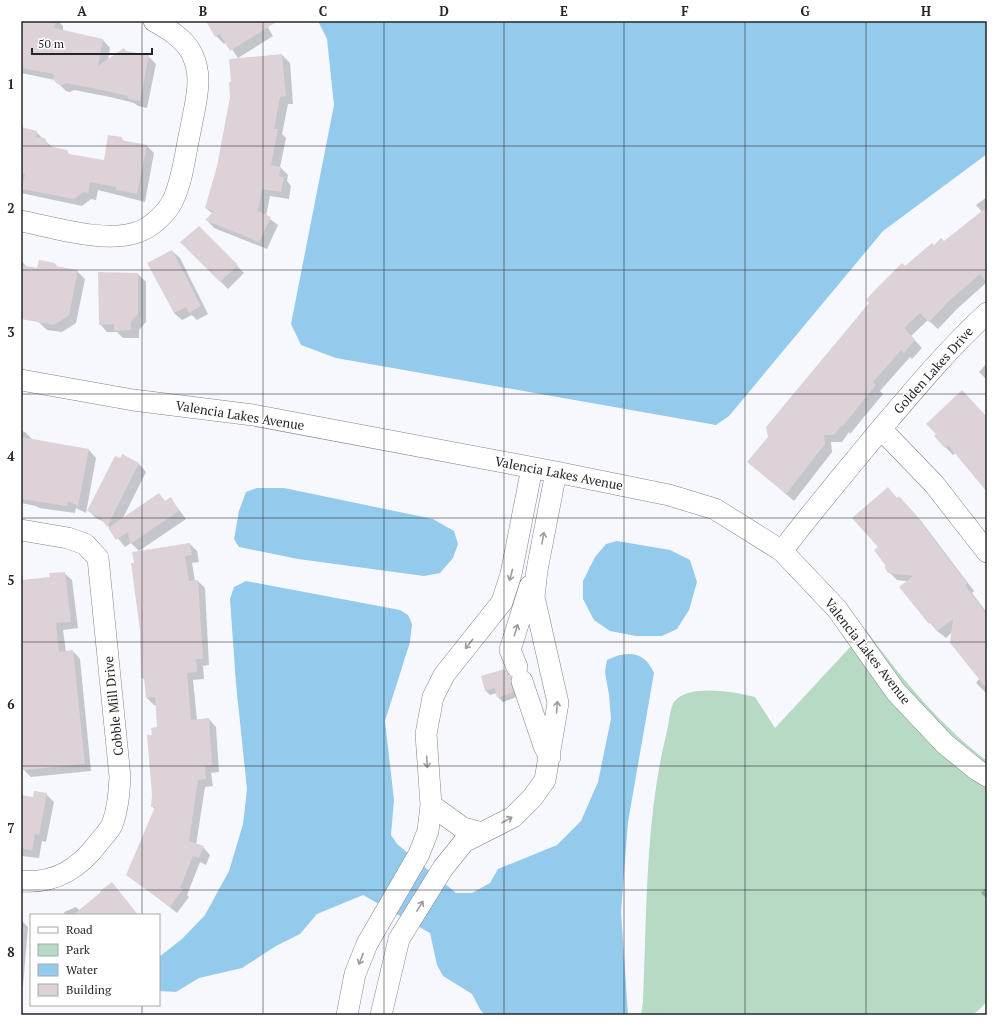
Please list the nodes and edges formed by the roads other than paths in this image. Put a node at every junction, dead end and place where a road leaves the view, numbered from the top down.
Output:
1 (154, 21) edge
2 (21, 221) edge
3 (987, 313) edge
4 (21, 380) edge
5 (881, 429) junction
6 (532, 468) junction
7 (556, 472) junction
8 (21, 530) edge
9 (782, 551) junction
10 (987, 552) edge
11 (539, 559) junction
12 (550, 757) junction
13 (987, 776) edge
14 (431, 805) junction
15 (482, 833) junction
16 (21, 881) edge
17 (347, 1015) edge
18 (382, 1015) edge

1 - 2 street
3 - 5 street, Golden Lakes Drive
4 - 6 street, Valencia Lakes Avenue
5 - 9 street, Golden Lakes Drive
5 - 10 street
6 - 7 street, Valencia Lakes Avenue
6 -> 14 street
7 - 9 street, Valencia Lakes Avenue
11 -> 7 street
8 - 16 street, Cobble Mill Drive
9 - 13 street, Valencia Lakes Avenue
12 -> 11 street
12 -> 11 street
15 -> 12 street
14 - 15 street
14 -> 17 street
18 -> 15 street

